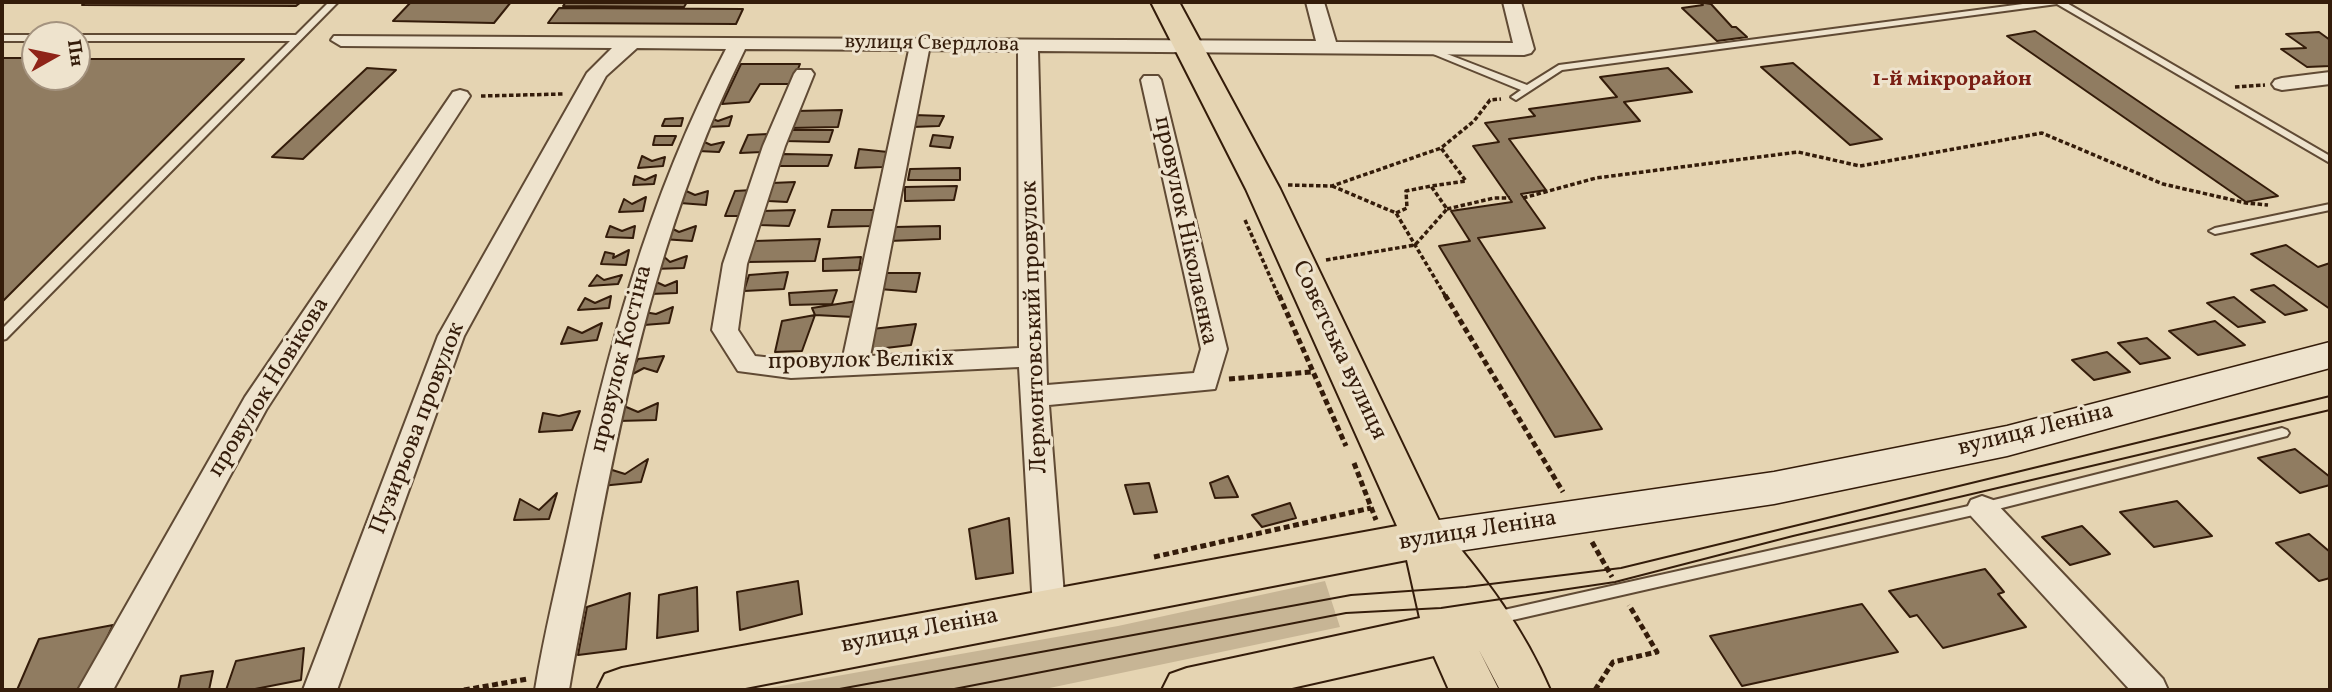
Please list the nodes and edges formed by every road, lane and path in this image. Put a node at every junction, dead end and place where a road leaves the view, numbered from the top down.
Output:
1 (334, 2) edge
2 (1165, 2) edge
3 (1315, 2) edge
4 (1512, 2) edge
5 (2057, 2) edge
6 (2, 38) edge
7 (21, 38) edge
8 (91, 38) edge
9 (296, 38) junction
10 (341, 40) dead end
11 (634, 42) junction
12 (739, 42) junction
13 (920, 44) junction
14 (1189, 46) junction
15 (1327, 46) junction
16 (1028, 47) junction
17 (1425, 48) junction
18 (804, 74) dead end
19 (2330, 78) edge
20 (1151, 80) dead end
21 (2283, 84) joint
22 (2210, 88) junction
23 (1528, 89) junction
24 (585, 93) junction
25 (460, 96) joint
26 (1516, 97) joint
27 (1441, 148) junction
28 (2330, 160) edge
29 (1332, 186) junction
30 (1431, 186) junction
31 (1510, 198) dead end
32 (1523, 198) dead end
33 (1251, 199) junction
34 (2330, 207) edge
35 (1447, 209) junction
36 (2311, 211) junction
37 (1396, 213) junction
38 (2215, 231) dead end
39 (1415, 245) junction
40 (1297, 264) junction
41 (2, 336) edge
42 (2330, 355) edge
43 (1032, 357) junction
44 (855, 365) junction
45 (1311, 372) junction
46 (1255, 376) dead end
47 (1036, 396) junction
48 (2282, 433) dead end
49 (1346, 447) dead end
50 (1352, 459) dead end
51 (1982, 508) junction
52 (1578, 516) junction
53 (1405, 543) junction
54 (1620, 590) junction
55 (1049, 608) junction
56 (1468, 626) junction
57 (95, 690) edge
58 (320, 690) edge
59 (552, 690) edge
60 (622, 690) edge
61 (1187, 690) edge
62 (1474, 690) edge
63 (1525, 690) edge
64 (1595, 690) edge
65 (2151, 690) edge

1 - 9 lane
2 - 14 main road, Совєтська вулиця
3 - 15 street
4 - 17 street, вулиця Свердлова
5 - 22 lane
5 - 23 lane
6 - 7 lane
8 - 9 lane
9 - 41 lane
10 - 11 street, вулиця Свердлова
11 - 12 street, вулиця Свердлова
11 - 24 street, Пузирьова провулок
12 - 13 street, вулиця Свердлова
12 - 59 street, провулок Костіна
13 - 16 street, вулиця Свердлова
13 - 44 street
14 - 15 street, вулиця Свердлова
14 - 16 street, вулиця Свердлова
14 - 33 main road, Совєтська вулиця
15 - 17 street, вулиця Свердлова
16 - 43 street, Лермонтовський провулок
17 - 23 lane
18 - 44 street, провулок Вєлікіх
19 - 21 street
20 - 47 street, провулок Ніколаєнка
21 - 22 path
22 - 28 lane
23 - 26 lane
24 - 25 path
24 - 58 street, Пузирьова провулок
25 - 57 street, провулок Новікова
26 - 27 path
27 - 29 path
27 - 30 path
29 - 33 path
29 - 37 path
30 - 35 path
30 - 37 path
31 - 35 path
32 - 36 path
33 - 40 main road, Совєтська вулиця
33 - 45 path
34 - 36 lane
35 - 39 path
36 - 38 lane
37 - 39 path
39 - 40 path
39 - 52 path
40 - 53 main road, Совєтська вулиця
42 - 52 street, вулиця Леніна
43 - 44 street, провулок Вєлікіх
43 - 47 street, Лермонтовський провулок
45 - 46 path
45 - 49 path
47 - 55 street, Лермонтовський провулок
48 - 51 lane
50 - 53 path
51 - 54 lane
51 - 65 street
52 - 53 street, вулиця Леніна
52 - 54 path
53 - 55 main road, вулиця Леніна
53 - 56 main road, Совєтська вулиця
54 - 56 lane
54 - 64 path
55 - 60 main road, вулиця Леніна
56 - 61 main road
56 - 62 main road
56 - 63 main road

